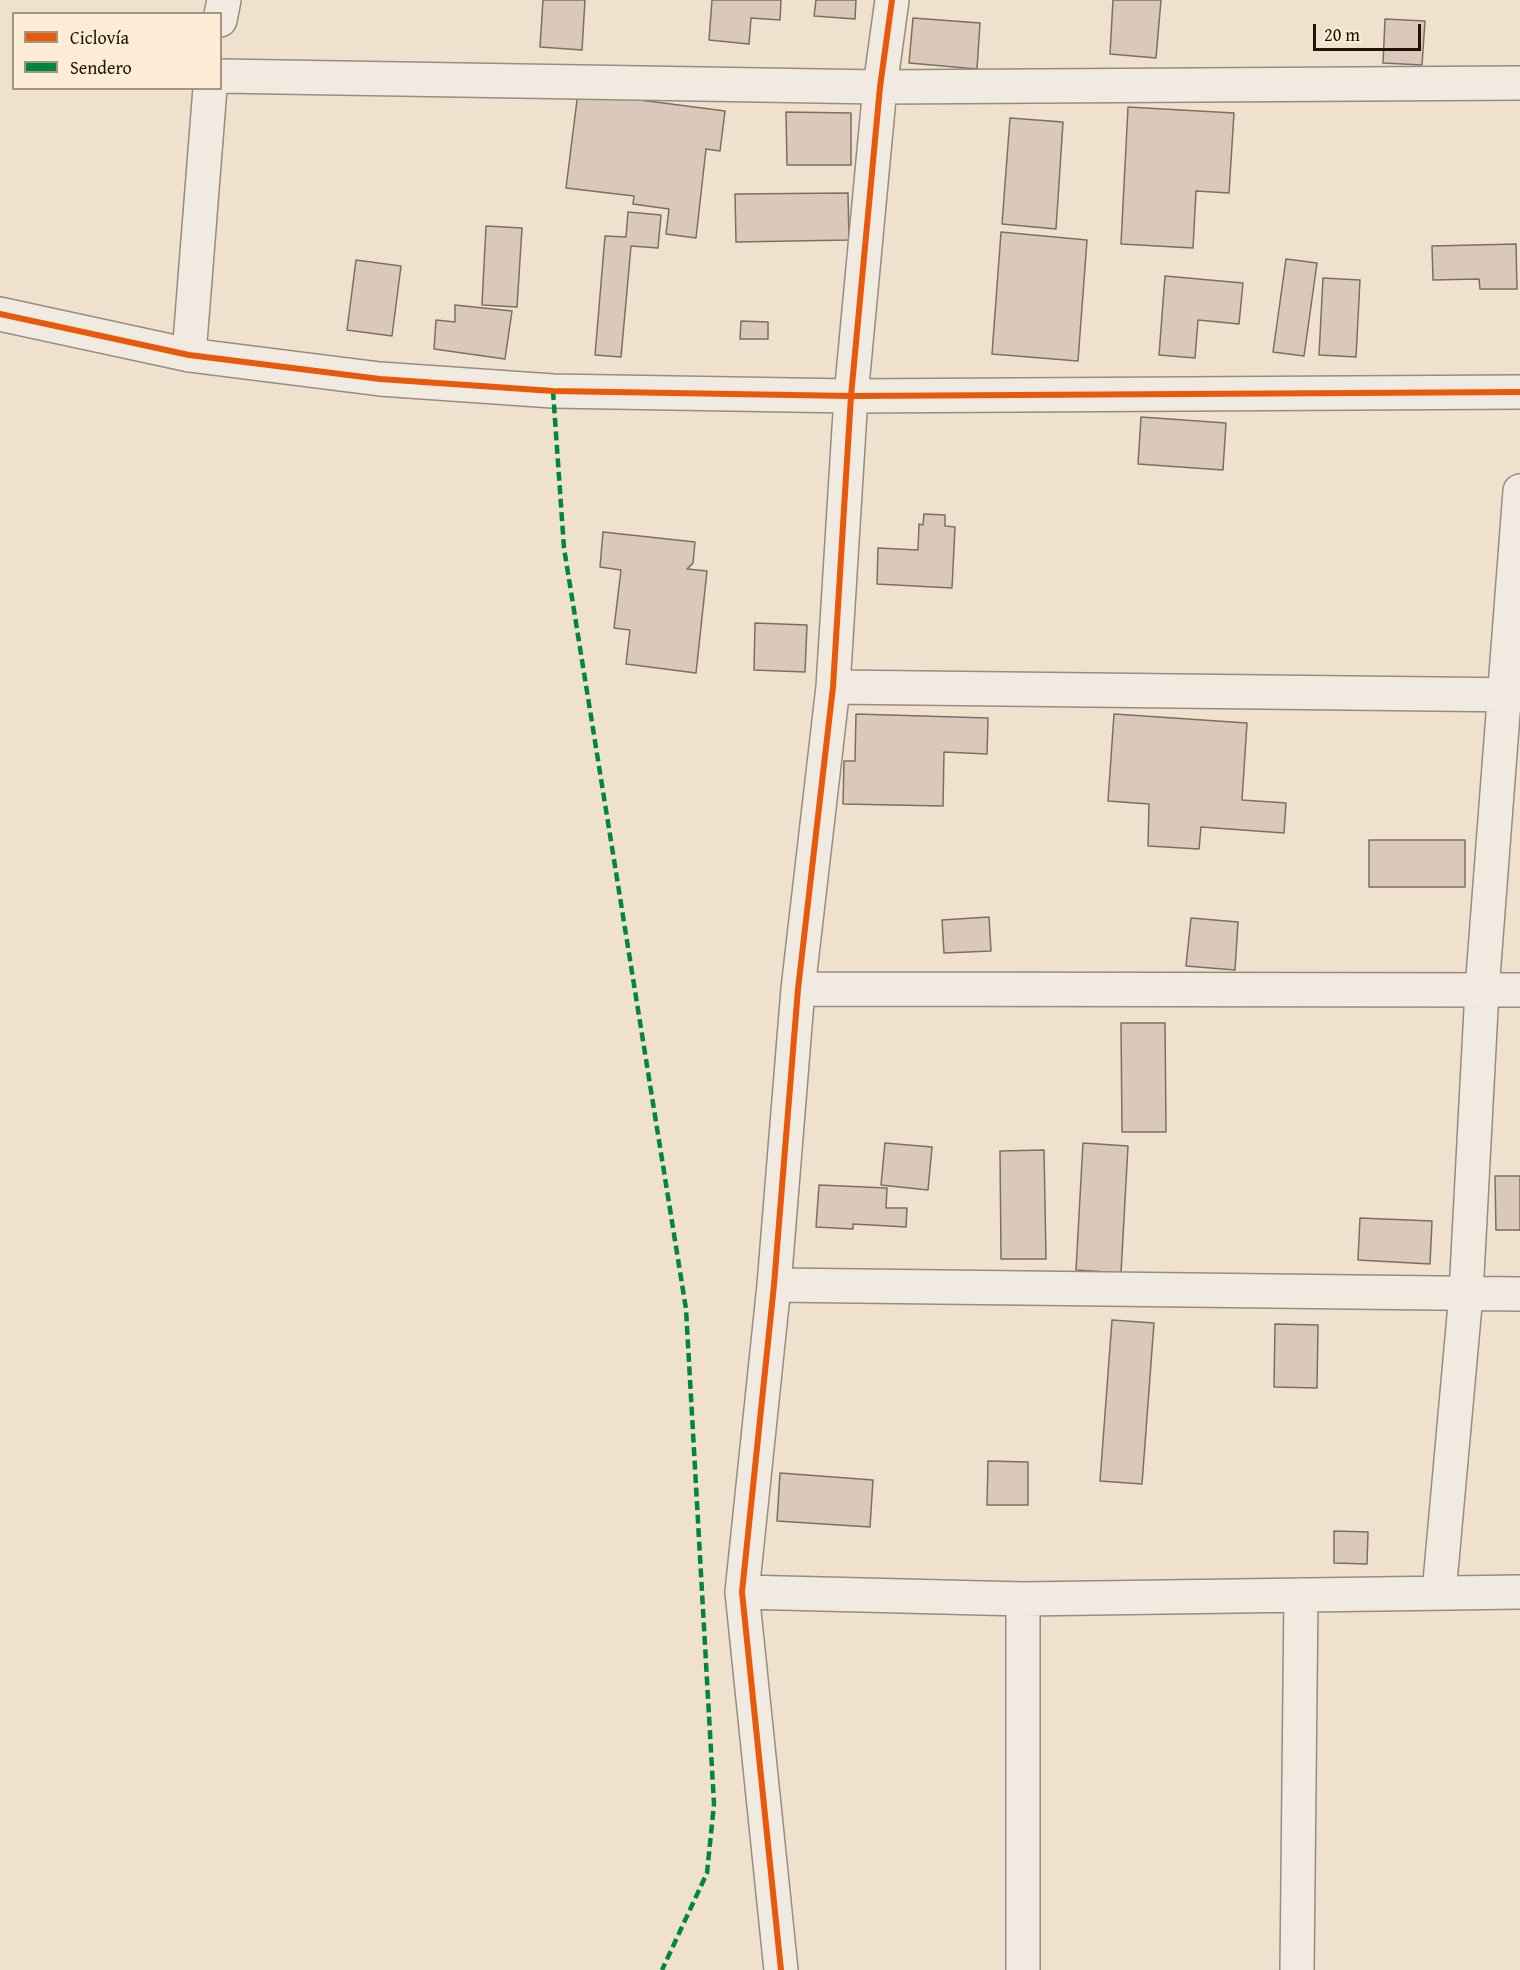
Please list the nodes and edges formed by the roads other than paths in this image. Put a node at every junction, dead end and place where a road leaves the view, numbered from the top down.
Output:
1 (892, 0) edge
2 (222, 76) edge
3 (1520, 83) edge
4 (880, 87) junction
5 (210, 90) edge
6 (0, 314) edge
7 (189, 355) junction
8 (1520, 392) edge
9 (851, 396) junction
10 (1520, 491) edge
11 (833, 687) junction
12 (1512, 695) edge
13 (798, 989) junction
14 (1482, 990) junction
15 (1520, 990) edge
16 (774, 1285) junction
17 (1466, 1294) junction
18 (1520, 1294) edge
19 (742, 1592) junction
20 (1520, 1592) edge
21 (1438, 1593) junction
22 (1302, 1595) junction
23 (1023, 1599) junction
24 (781, 1970) edge
25 (1023, 1970) edge
26 (1297, 1970) edge

1 - 4 street
2 - 4 street
3 - 4 street
4 - 9 street
5 - 7 street
6 - 7 street
7 - 9 street
8 - 9 street
9 - 11 street
10 - 12 street
11 - 12 street
11 - 13 street
12 - 14 street
13 - 14 street
13 - 16 street
14 - 15 street
14 - 17 street
16 - 17 street
16 - 19 street
17 - 18 street
17 - 21 street
19 - 23 street
19 - 24 street
20 - 21 street
21 - 22 street
22 - 23 street
22 - 26 street
23 - 25 street

